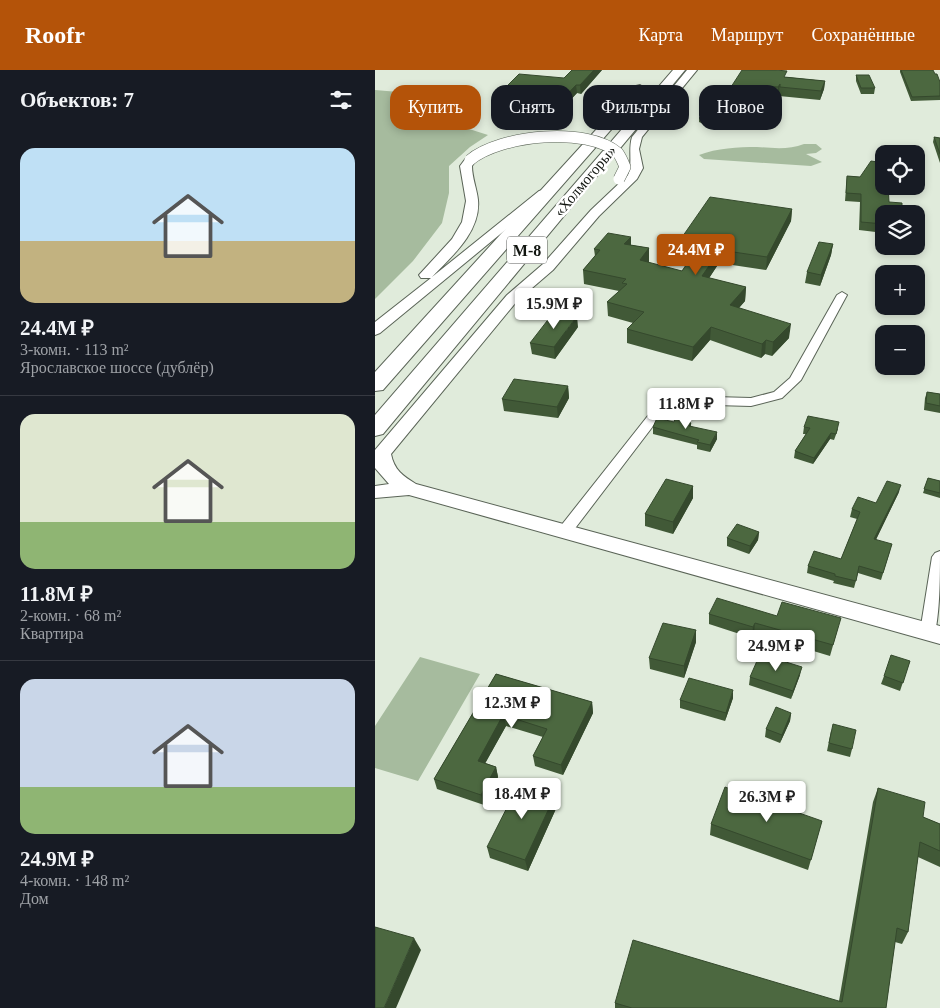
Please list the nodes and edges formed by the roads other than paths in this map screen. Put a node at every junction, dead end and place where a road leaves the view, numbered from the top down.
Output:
1 (679, 70) edge
2 (692, 70) edge
3 (647, 82) dead end
4 (558, 181) junction
5 (842, 295) dead end
6 (512, 298) junction
7 (375, 330) edge
8 (375, 385) edge
9 (375, 429) edge
10 (379, 458) edge
11 (409, 489) junction
12 (375, 492) edge
13 (565, 530) junction
14 (940, 556) edge
15 (934, 634) edge

1 - 9 highway, «Холмогоры» / М-8
2 - 6 street
3 - 4 highway, «Холмогоры» / М-8
4 - 7 street
4 - 8 highway, «Холмогоры» / М-8
5 - 13 street
6 - 7 street, bridge
6 - 10 street
10 - 11 street
11 - 12 street
11 - 13 street
13 - 15 street
14 - 15 street

